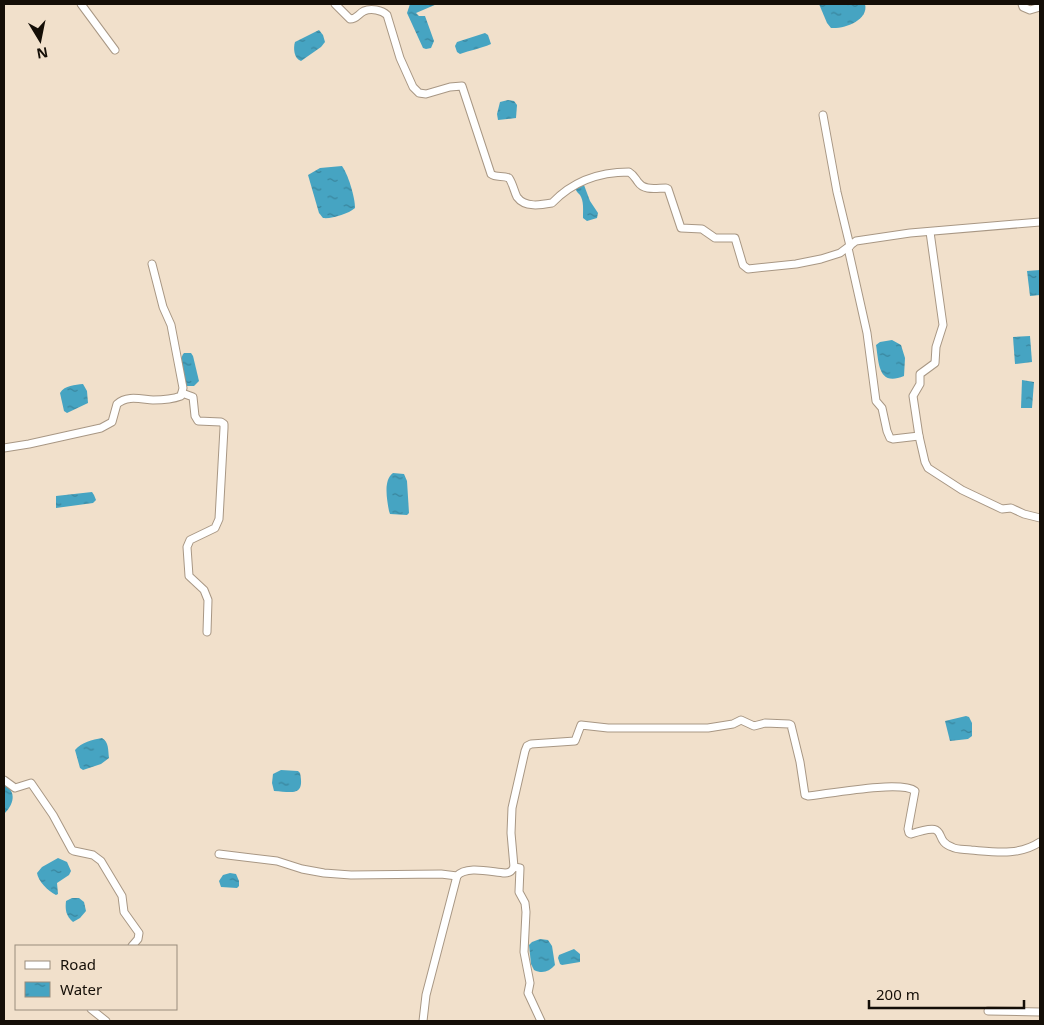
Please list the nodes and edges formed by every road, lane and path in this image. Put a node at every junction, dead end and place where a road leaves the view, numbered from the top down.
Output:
1 (81, 4) edge
2 (335, 4) edge
3 (1022, 4) edge
4 (1040, 7) edge
5 (115, 50) dead end
6 (823, 115) dead end
7 (1040, 222) edge
8 (930, 232) junction
9 (849, 247) junction
10 (152, 264) dead end
11 (182, 394) junction
12 (919, 436) junction
13 (4, 448) edge
14 (1040, 518) edge
15 (207, 632) dead end
16 (4, 780) edge
17 (1040, 842) edge
18 (219, 854) dead end
19 (514, 867) junction
20 (457, 876) junction
21 (133, 945) edge
22 (91, 1010) edge
23 (988, 1011) dead end
24 (1040, 1012) edge
25 (106, 1021) edge
26 (424, 1021) edge
27 (541, 1021) edge

1 - 5 street
2 - 9 street
3 - 4 street
6 - 9 street
7 - 8 street
8 - 9 street
8 - 12 street
9 - 12 street
10 - 11 street
11 - 13 street
11 - 15 street
12 - 14 street
16 - 21 street
17 - 19 street
18 - 20 street
19 - 20 street
19 - 27 street
20 - 26 street
22 - 25 street
23 - 24 street

